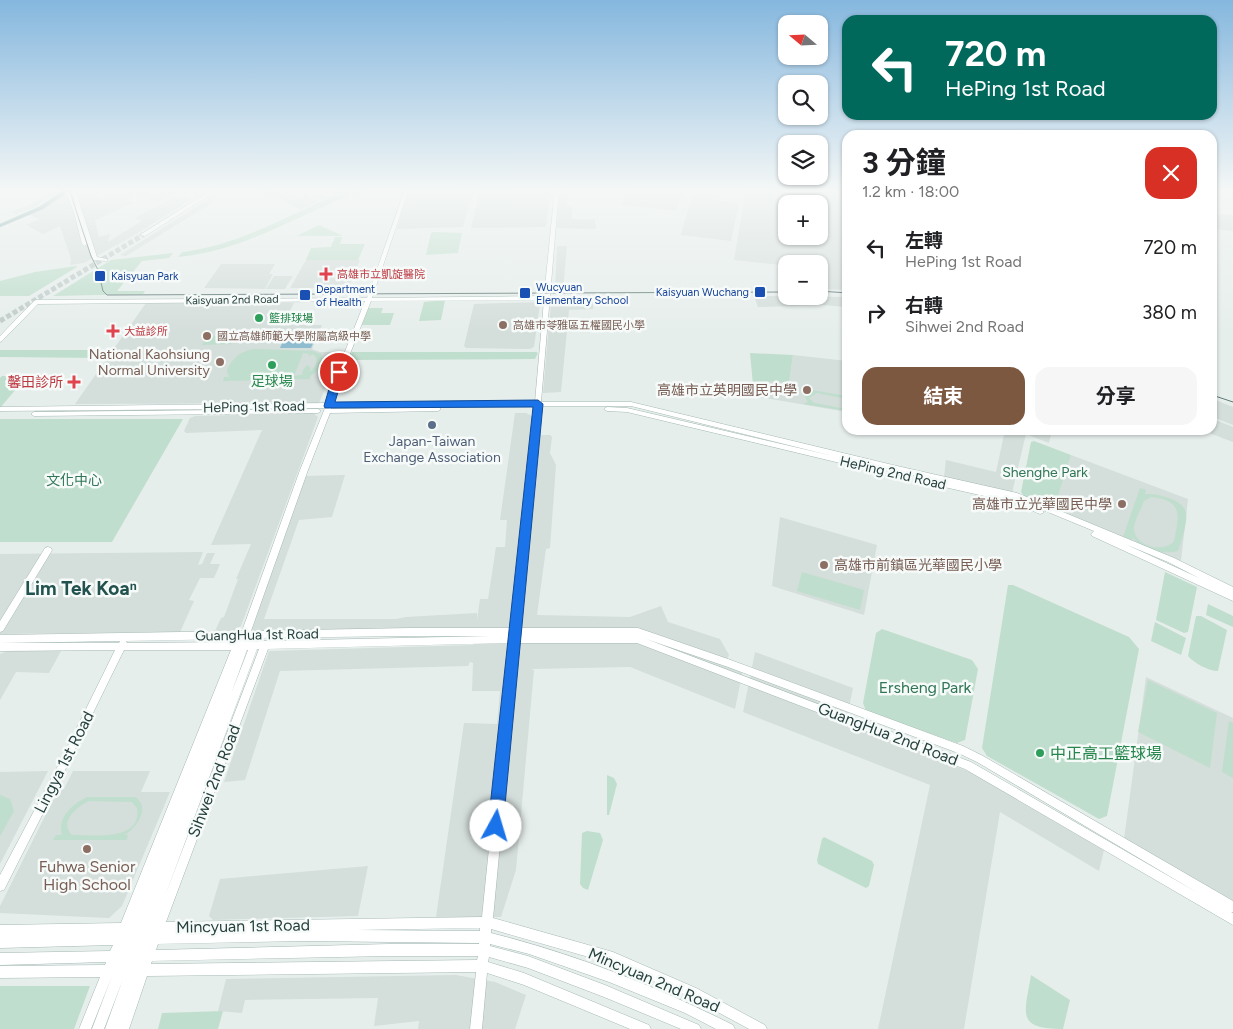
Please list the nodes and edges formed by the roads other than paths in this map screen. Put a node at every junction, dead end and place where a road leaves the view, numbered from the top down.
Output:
1 (83, 237) edge
2 (87, 237) edge
3 (390, 237) edge
4 (552, 237) edge
5 (105, 260) dead end
6 (94, 267) dead end
7 (548, 298) junction
8 (369, 299) junction
9 (36, 302) junction
10 (0, 336) edge
11 (0, 340) edge
12 (538, 406) junction
13 (328, 408) junction
14 (0, 409) edge
15 (0, 414) edge
16 (1088, 529) junction
17 (48, 550) dead end
18 (1233, 591) edge
19 (1233, 597) edge
20 (0, 628) edge
21 (515, 636) junction
22 (126, 637) junction
23 (0, 639) edge
24 (245, 643) junction
25 (265, 645) junction
26 (122, 646) junction
27 (0, 647) edge
28 (0, 886) edge
29 (1186, 886) junction
30 (1233, 907) edge
31 (1233, 919) edge
32 (486, 922) junction
33 (0, 931) edge
34 (121, 934) junction
35 (145, 934) junction
36 (485, 937) junction
37 (0, 942) edge
38 (484, 950) junction
39 (137, 956) junction
40 (112, 957) junction
41 (0, 959) edge
42 (482, 966) junction
43 (113, 970) junction
44 (138, 970) junction
45 (0, 972) edge
46 (85, 1029) edge
47 (98, 1029) edge
48 (111, 1029) edge
49 (123, 1029) edge
50 (476, 1029) edge
51 (645, 1029) edge
52 (696, 1029) edge
53 (729, 1029) edge
54 (761, 1029) edge

1 - 6 street
2 - 5 street
3 - 8 street, Sihwei 2nd Road
4 - 7 street
7 - 8 street, Kaisyuan 2nd Road
7 - 12 street
8 - 9 street, Kaisyuan 2nd Road
8 - 13 street, Sihwei 2nd Road
9 - 10 street
9 - 11 street
12 - 13 street, HePing 1st Road
12 - 16 street, HePing 2nd Road
12 - 21 street
13 - 14 street, HePing 1st Road
13 - 15 street, HePing 1st Road
13 - 24 street, Sihwei 2nd Road
16 - 18 street, HePing 2nd Road
16 - 19 street, HePing 2nd Road
17 - 20 street
21 - 24 street, GuangHua 1st Road
21 - 25 street, GuangHua 1st Road
21 - 29 street, GuangHua 2nd Road
21 - 32 street
22 - 23 street, GuangHua 1st Road
22 - 24 street, GuangHua 1st Road
22 - 26 street, Lingya 1st Road
24 - 25 street
24 - 25 street, GuangHua 1st Road
24 - 26 street, GuangHua 1st Road
24 - 34 street, Sihwei 2nd Road
24 - 35 street, Sihwei 2nd Road
25 - 35 street, Sihwei 2nd Road
26 - 27 street, GuangHua 1st Road
26 - 28 street, Lingya 1st Road
29 - 30 street, GuangHua 2nd Road
29 - 31 street, GuangHua 2nd Road
32 - 35 street, Mincyuan 1st Road
32 - 36 street
32 - 54 street, Mincyuan 2nd Road
33 - 34 street, Mincyuan 1st Road
34 - 35 street, Mincyuan 1st Road
34 - 37 street, Mincyuan 1st Road
34 - 40 street, Sihwei 2nd Road
35 - 36 street, Mincyuan 1st Road
35 - 39 street
35 - 39 street
36 - 38 street
36 - 53 street, Mincyuan 2nd Road
38 - 39 street, Mincyuan 1st Road
38 - 42 street
38 - 52 street, Mincyuan 2nd Road
39 - 40 street, Mincyuan 1st Road
39 - 43 street
39 - 44 street
40 - 41 street, Mincyuan 1st Road
40 - 43 street, Sihwei 2nd Road
42 - 44 street
42 - 50 street
42 - 51 street
43 - 44 street
43 - 45 street
43 - 46 street
43 - 47 street
44 - 48 street
44 - 49 street

